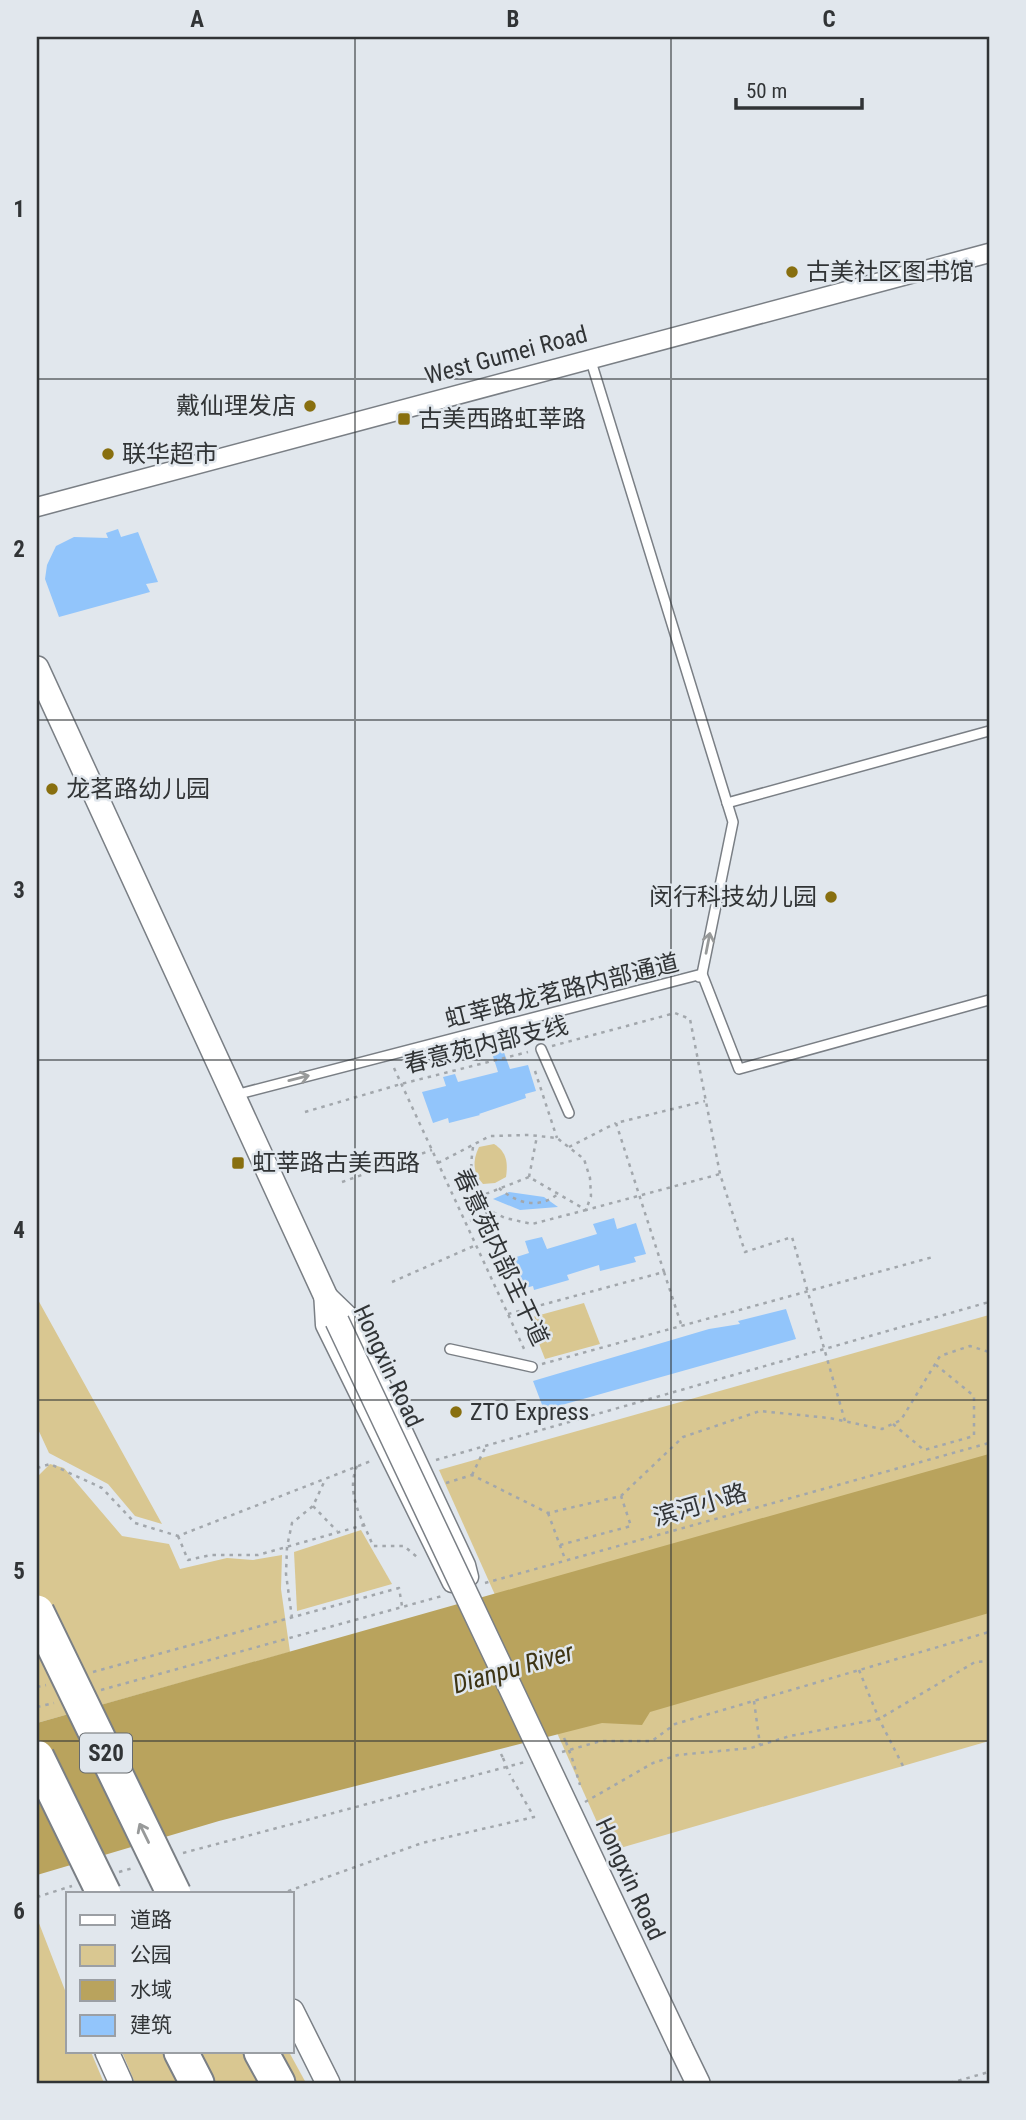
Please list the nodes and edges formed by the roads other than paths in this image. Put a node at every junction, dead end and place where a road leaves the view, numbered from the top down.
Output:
1 (989, 253) edge
2 (590, 359) junction
3 (37, 508) edge
4 (37, 668) edge
5 (989, 731) edge
6 (727, 803) junction
7 (702, 974) junction
8 (694, 982) dead end
9 (989, 1000) edge
10 (541, 1049) road end
11 (233, 1095) junction
12 (569, 1113) dead end
13 (323, 1291) junction
14 (450, 1349) dead end
15 (532, 1367) road end
16 (37, 1612) edge
17 (37, 1757) edge
18 (166, 1878) edge
19 (97, 1884) edge
20 (294, 2015) edge
21 (108, 2054) edge
22 (166, 2054) edge
23 (182, 2054) edge
24 (246, 2054) edge
25 (262, 2054) edge
26 (121, 2083) edge
27 (177, 2083) edge
28 (197, 2083) edge
29 (260, 2083) edge
30 (278, 2083) edge
31 (328, 2083) edge
32 (698, 2083) edge

1 - 2 street, West Gumei Road
2 - 3 street, West Gumei Road
2 - 6 lane, 虹莘路龙茗路内部通道
4 - 11 street, Hongxin Road
5 - 6 lane
7 -> 6 lane, 虹莘路龙茗路内部通道
7 - 8 lane
7 - 9 lane
11 -> 7 lane, 虹莘路龙茗路内部通道
10 - 12 lane
11 - 13 street, Hongxin Road
13 - 13 street
13 - 32 street, Hongxin Road, bridge
14 - 15 lane
18 -> 16 highway, S20, bridge
17 - 19 highway, S20, bridge
20 - 31 street
21 - 26 street
22 - 27 highway
23 - 28 highway
24 - 29 highway
25 - 30 highway

